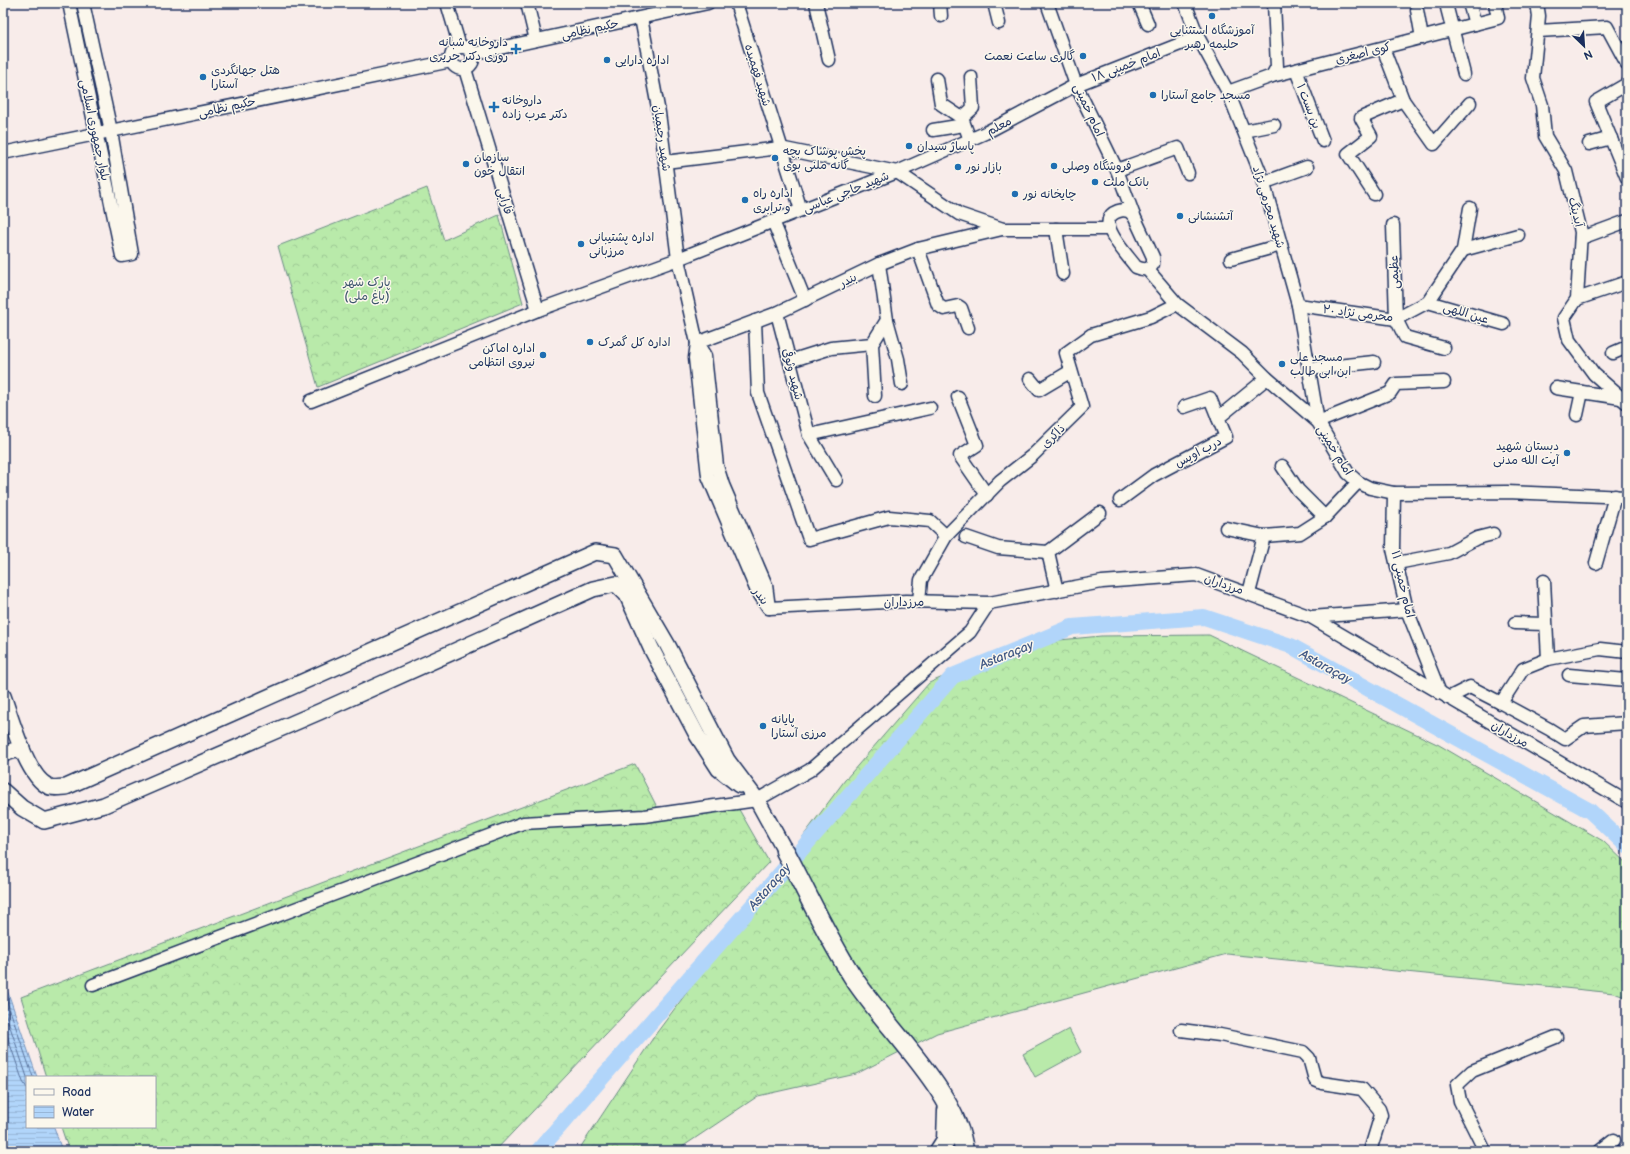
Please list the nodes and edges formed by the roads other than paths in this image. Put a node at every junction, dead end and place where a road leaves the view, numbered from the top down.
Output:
1 (69, 3) edge
2 (83, 3) edge
3 (447, 3) edge
4 (527, 3) edge
5 (708, 3) edge
6 (736, 3) edge
7 (816, 3) edge
8 (940, 3) edge
9 (994, 3) edge
10 (1047, 3) edge
11 (1139, 3) edge
12 (1185, 3) edge
13 (1274, 3) edge
14 (1469, 3) edge
15 (1495, 3) edge
16 (1537, 3) edge
17 (659, 8) edge
18 (1447, 8) dead end
19 (1417, 10) dead end
20 (941, 16) dead end
21 (641, 18) junction
22 (998, 23) dead end
23 (1148, 24) dead end
24 (1475, 24) junction
25 (1452, 30) junction
26 (1538, 31) junction
27 (1198, 37) junction
28 (1422, 38) junction
29 (536, 40) junction
30 (92, 43) junction
31 (78, 46) junction
32 (460, 47) junction
33 (1383, 48) junction
34 (472, 54) junction
35 (829, 60) dead end
36 (451, 61) junction
37 (1627, 64) edge
38 (465, 69) junction
39 (1296, 70) junction
40 (1464, 74) dead end
41 (971, 76) dead end
42 (1272, 76) junction
43 (937, 79) dead end
44 (1627, 84) edge
45 (1076, 85) junction
46 (1228, 92) junction
47 (1403, 100) junction
48 (1470, 103) dead end
49 (963, 121) junction
50 (1274, 125) dead end
51 (933, 130) dead end
52 (110, 131) junction
53 (1244, 131) junction
54 (96, 134) junction
55 (1611, 138) junction
56 (970, 140) junction
57 (1323, 141) dead end
58 (1589, 144) dead end
59 (780, 148) junction
60 (3, 153) edge
61 (665, 162) junction
62 (1307, 168) dead end
63 (1117, 170) junction
64 (897, 172) junction
65 (1188, 173) dead end
66 (1627, 178) edge
67 (1263, 183) junction
68 (1374, 194) dead end
69 (1470, 208) dead end
70 (801, 210) junction
71 (1134, 216) junction
72 (1627, 220) edge
73 (773, 221) junction
74 (1392, 225) dead end
75 (1003, 229) junction
76 (1056, 229) junction
77 (1108, 229) junction
78 (1518, 236) dead end
79 (1581, 238) junction
80 (1281, 245) junction
81 (918, 249) junction
82 (1463, 250) junction
83 (678, 259) junction
84 (1231, 259) dead end
85 (879, 264) junction
86 (1147, 269) junction
87 (1063, 274) dead end
88 (1627, 282) edge
89 (1578, 299) junction
90 (806, 300) junction
91 (1428, 302) junction
92 (1176, 304) junction
93 (1298, 305) junction
94 (538, 310) junction
95 (777, 312) junction
96 (1396, 319) junction
97 (887, 320) junction
98 (755, 321) junction
99 (1504, 324) dead end
100 (968, 328) dead end
101 (697, 343) junction
102 (872, 344) junction
103 (1627, 347) edge
104 (1444, 348) dead end
105 (1613, 353) dead end
106 (790, 361) junction
107 (1374, 362) dead end
108 (1309, 369) junction
109 (1071, 371) junction
110 (1267, 378) junction
111 (1030, 379) dead end
112 (1444, 382) dead end
113 (902, 384) dead end
114 (1556, 388) dead end
115 (1582, 392) junction
116 (875, 396) dead end
117 (958, 397) dead end
118 (311, 401) dead end
119 (1624, 401) edge
120 (1184, 407) dead end
121 (930, 408) dead end
122 (1577, 415) dead end
123 (1218, 418) junction
124 (1318, 422) junction
125 (809, 435) junction
126 (1282, 466) dead end
127 (836, 480) dead end
128 (1358, 482) junction
129 (1394, 493) junction
130 (987, 495) junction
131 (1621, 497) edge
132 (1120, 500) dead end
133 (1100, 513) dead end
134 (1325, 517) junction
135 (1226, 528) dead end
136 (1493, 534) dead end
137 (946, 536) junction
138 (966, 536) dead end
139 (1264, 536) junction
140 (1048, 552) junction
141 (1397, 562) junction
142 (1596, 563) dead end
143 (1544, 581) dead end
144 (1057, 591) junction
145 (1249, 593) junction
146 (919, 602) junction
147 (989, 604) junction
148 (769, 608) joint
149 (1406, 610) junction
150 (1310, 617) junction
151 (1515, 623) dead end
152 (1545, 624) junction
153 (1627, 652) edge
154 (1548, 659) junction
155 (1569, 675) dead end
156 (1627, 680) edge
157 (3, 696) edge
158 (1444, 696) junction
159 (1502, 703) junction
160 (1627, 723) edge
161 (22, 748) junction
162 (3, 754) edge
163 (3, 791) edge
164 (757, 800) junction
165 (1627, 802) edge
166 (785, 851) joint
167 (93, 985) dead end
168 (1181, 1030) dead end
169 (1556, 1037) dead end
170 (947, 1105) junction
171 (1614, 1140) dead end
172 (939, 1151) edge
173 (964, 1151) edge
174 (1370, 1151) edge
175 (1485, 1151) edge
176 (1600, 1151) edge

1 - 31 street, بلوار جمهوری اسلامی
2 - 30 street, بلوار جمهوری اسلامی
3 - 32 street
4 - 29 street
5 - 17 street, حکیم نظامی
6 - 59 street, شهید فهمیده
7 - 35 street
8 - 20 street
9 - 22 street
10 - 45 street, امام خمینی
11 - 23 street
12 - 27 street, شهید محرمی نژاد
13 - 42 street
14 - 24 street
15 - 24 street, کوی اصغری
16 - 26 street, آبدینگ
17 - 21 street, حکیم نظامی
18 - 25 street
19 - 28 street
21 - 29 street, حکیم نظامی
21 - 61 street, شهید رحیمیان
24 - 25 street, کوی اصغری
25 - 28 street, کوی اصغری
25 - 40 street
26 - 37 street
26 - 79 street, آبدینگ
27 - 45 street, امام خمینی ۱۸
27 - 46 street, شهید محرمی نژاد
28 - 33 street, کوی اصغری
29 - 34 street, حکیم نظامی
30 - 31 street
30 - 52 street, بلوار جمهوری اسلامی
31 - 54 street, بلوار جمهوری اسلامی
32 - 34 street
32 - 36 street
33 - 39 street, کوی اصغری
33 - 47 street
34 - 38 street
36 - 38 street
36 - 52 street, حکیم نظامی
38 - 94 street, فارابی
39 - 42 street, کوی اصغری
39 - 57 street, بن بست ۱
41 - 49 street
42 - 46 street, کوی اصغری
43 - 49 street
44 - 55 street
45 - 56 street, معلم
45 - 63 street, امام خمینی
46 - 53 street, شهید محرمی نژاد
47 - 48 street
47 - 68 street
49 - 51 street
49 - 56 street
50 - 53 street
52 - 54 street, حکیم نظامی
52 - 54 street, بلوار جمهوری اسلامی
53 - 67 street, شهید محرمی نژاد
54 - 60 street, حکیم نظامی
55 - 58 street
55 - 66 street
56 - 64 street, معلم
59 - 61 street
59 - 64 street
59 - 70 street, شهید فهمیده
61 - 83 street, شهید رحیمیان
62 - 67 street
63 - 65 street
63 - 71 street, امام خمینی
64 - 70 street, شهید حاجی عباسی
64 - 75 street, شهید حاجی عباسی
67 - 80 street, شهید محرمی نژاد
69 - 82 street, محرمی نژاد ۲۰
70 - 73 street, شهید حاجی عباسی
71 - 77 street
71 - 86 street, امام خمینی
72 - 79 street
73 - 83 street, شهید حاجی عباسی
73 - 90 street
74 - 96 street, عظیمی
75 - 76 street, شهید حاجی عباسی
75 - 81 street, بندر
76 - 77 street, شهید حاجی عباسی
76 - 87 street
77 - 86 street
78 - 82 street
79 - 89 street, آبدینگ
80 - 84 street
80 - 93 street, شهید محرمی نژاد
81 - 85 street, بندر
81 - 100 street
82 - 91 street, محرمی نژاد ۲۰
83 - 94 street, شهید حاجی عباسی
83 - 101 street, بندر
85 - 90 street, بندر
85 - 97 street
86 - 92 street, امام خمینی
88 - 89 street
89 - 119 street
90 - 95 street, بندر
91 - 96 street, محرمی نژاد ۲۰
91 - 99 street, عین اللهی
92 - 109 street, ذاکری
92 - 110 street, امام خمینی
93 - 96 street, محرمی نژاد ۲۰
93 - 108 street, شهید محرمی نژاد
94 - 118 street, شهید حاجی عباسی
95 - 98 street, بندر
95 - 106 street, شهید وثوقی
96 - 104 street
97 - 102 street
97 - 113 street
98 - 101 street, بندر
98 - 137 street
101 - 148 street, بندر
102 - 106 street
102 - 116 street
103 - 105 street
106 - 125 street, شهید وثوقی
107 - 108 street
108 - 124 street, شهید محرمی نژاد
109 - 111 street
109 - 130 street, ذاکری
110 - 123 street, درب اویس
110 - 124 street, امام خمینی
112 - 124 street
114 - 115 street
115 - 119 street
115 - 122 street
117 - 130 street
120 - 123 street
121 - 125 street
123 - 132 street, درب اویس
124 - 128 street, امام خمینی
125 - 127 street, شهید وثوقی
126 - 134 street
128 - 129 street, امام خمینی
128 - 134 street
129 - 131 street, امام خمینی
129 - 141 street, امام خمینی ۱۱
130 - 137 street, ذاکری
131 - 142 street
133 - 140 street
134 - 139 street
135 - 139 street
136 - 141 street
137 - 146 street, ذاکری
138 - 140 street
139 - 145 street
140 - 144 street
141 - 149 street, امام خمینی ۱۱
143 - 152 street
144 - 145 street, مرزداران
144 - 147 street, مرزداران
145 - 150 street, مرزداران
146 - 147 street, مرزداران
146 - 148 street, مرزداران
147 - 164 street
149 - 150 street
149 - 158 street, امام خمینی ۱۱
150 - 158 street, مرزداران
151 - 152 street
152 - 154 street
153 - 154 street
154 - 159 street
155 - 156 street
157 - 161 main road
158 - 159 street
158 - 165 street, مرزداران
159 - 160 street
161 - 162 main road
161 - 164 main road
163 - 164 main road
164 - 166 main road
164 - 167 street
166 - 170 highway
168 - 174 street
169 - 175 street
170 - 172 highway
170 - 173 highway
171 - 176 street

